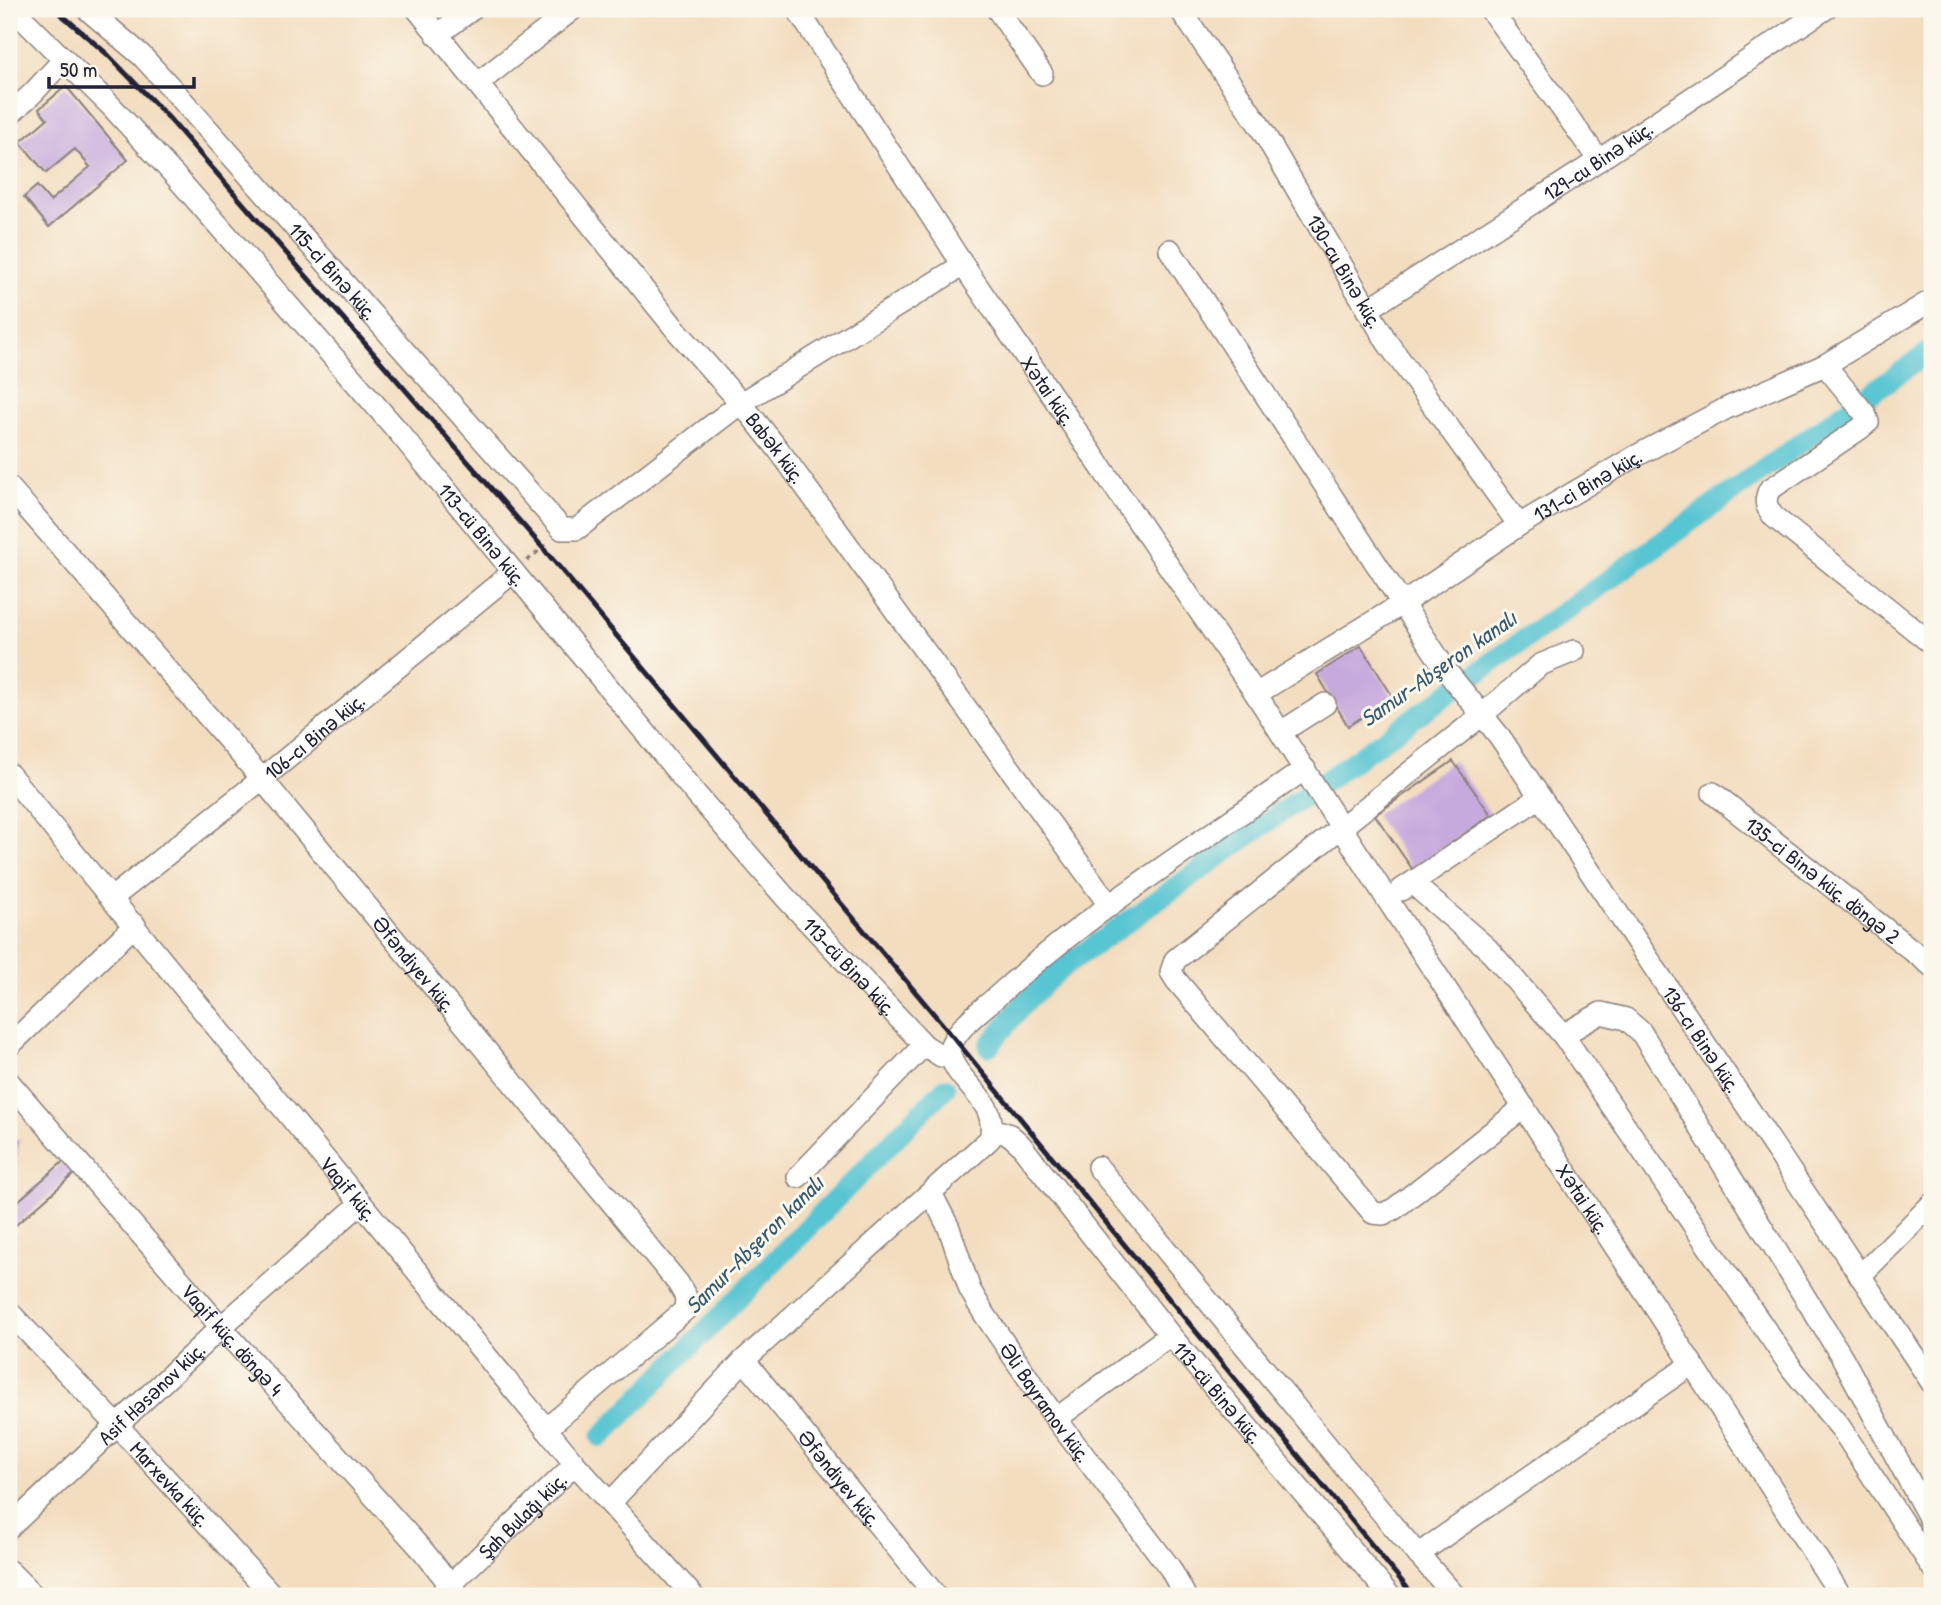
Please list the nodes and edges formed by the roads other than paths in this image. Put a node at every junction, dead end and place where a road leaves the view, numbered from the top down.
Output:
1 (13, 9) edge
2 (87, 9) edge
3 (416, 9) edge
4 (472, 9) edge
5 (573, 9) edge
6 (797, 9) edge
7 (997, 9) edge
8 (1180, 9) edge
9 (1490, 9) edge
10 (1825, 9) edge
11 (437, 35) junction
12 (64, 59) junction
13 (1042, 74) dead end
14 (478, 83) junction
15 (9, 115) edge
16 (1599, 160) junction
17 (1170, 250) dead end
18 (963, 265) junction
19 (1932, 300) edge
20 (1367, 310) junction
21 (1825, 365) junction
22 (741, 403) junction
23 (9, 487) edge
24 (1519, 525) junction
25 (513, 572) junction
26 (1402, 604) junction
27 (1932, 644) edge
28 (1574, 651) dead end
29 (1256, 694) junction
30 (1325, 704) dead end
31 (1475, 707) junction
32 (1281, 732) junction
33 (1304, 769) junction
34 (9, 774) edge
35 (262, 779) junction
36 (1713, 793) dead end
37 (1540, 797) junction
38 (1342, 827) junction
39 (1412, 883) junction
40 (112, 898) junction
41 (1387, 899) junction
42 (1110, 906) junction
43 (135, 925) junction
44 (1932, 966) edge
45 (1563, 1035) junction
46 (9, 1045) edge
47 (924, 1045) junction
48 (951, 1058) junction
49 (9, 1082) edge
50 (1524, 1107) junction
51 (992, 1129) junction
52 (1098, 1167) dead end
53 (798, 1177) dead end
54 (931, 1193) junction
55 (1932, 1204) edge
56 (360, 1205) junction
57 (1860, 1276) junction
58 (9, 1312) edge
59 (221, 1327) junction
60 (1170, 1335) junction
61 (744, 1360) junction
62 (1692, 1364) junction
63 (1930, 1376) edge
64 (1056, 1419) junction
65 (117, 1425) junction
66 (546, 1429) junction
67 (575, 1464) junction
68 (610, 1503) junction
69 (1932, 1523) edge
70 (9, 1528) edge
71 (1419, 1556) junction
72 (1932, 1567) edge
73 (9, 1571) edge
74 (450, 1592) edge
75 (34, 1596) edge
76 (274, 1596) edge
77 (693, 1596) edge
78 (936, 1596) edge
79 (1185, 1596) edge
80 (1390, 1596) edge
81 (1455, 1596) edge
82 (1841, 1596) edge

1 - 12 street, 113-cü Binə küç.
2 - 22 street, 115-ci Binə küç.
3 - 11 street, Babək küç.
4 - 11 street
5 - 14 street
6 - 18 street, Xətai küç.
7 - 13 street
8 - 20 street, 130-cu Binə küç.
9 - 16 street
10 - 16 street, 129-cu Binə küç.
11 - 14 street, Babək küç.
12 - 15 street
12 - 25 street, 113-cü Binə küç.
14 - 22 street, Babək küç.
16 - 20 street, 129-cu Binə küç.
17 - 26 street, 136-cı Binə küç.
18 - 22 street
18 - 29 street, Xətai küç.
19 - 21 street, 131-ci Binə küç.
20 - 24 street, 130-cu Binə küç.
21 - 24 street, 131-ci Binə küç.
21 - 27 street
22 - 42 street, Babək küç.
23 - 35 street, Əfəndiyev küç.
24 - 26 street, 131-ci Binə küç.
25 - 35 street, 106-cı Binə küç.
25 - 47 street, 113-cü Binə küç.
26 - 29 street, 131-ci Binə küç.
26 - 31 street, 136-cı Binə küç.
28 - 31 street
29 - 32 street, Xətai küç.
30 - 32 street
31 - 37 street, 136-cı Binə küç.
31 - 38 street
32 - 33 street, Xətai küç.
33 - 38 street, Xətai küç.
33 - 42 street
34 - 40 street, Vaqif küç.
35 - 40 street, 106-cı Binə küç.
35 - 66 street, Əfəndiyev küç.
36 - 44 street, 135-ci Binə küç. döngə 2
37 - 39 street
37 - 57 street, 136-cı Binə küç.
38 - 41 street, Xətai küç.
38 - 50 street
39 - 41 street
39 - 45 street
40 - 43 street, Vaqif küç.
41 - 50 street, Xətai küç.
42 - 48 street
43 - 46 street
43 - 56 street, Vaqif küç.
45 - 69 street
45 - 72 street
47 - 48 street, 113-cü Binə küç.
47 - 53 street
48 - 51 street
49 - 59 street, Vaqif küç. döngə 4
50 - 62 street, Xətai küç.
51 - 54 street
51 - 60 street, 113-cü Binə küç.
52 - 71 street
54 - 61 street
54 - 64 street, Əli Bayramov küç.
55 - 57 street
56 - 59 street, Asif Həsənov küç.
56 - 66 street, Vaqif küç.
57 - 63 street, 136-cı Binə küç.
58 - 65 street, Marxevka küç.
59 - 65 street, Asif Həsənov küç.
59 - 74 street, Vaqif küç. döngə 4
60 - 64 street
60 - 80 street, 113-cü Binə küç.
61 - 68 street
61 - 78 street, Əfəndiyev küç.
62 - 71 street
62 - 82 street, Xətai küç.
64 - 79 street, Əli Bayramov küç.
65 - 70 street, Asif Həsənov küç.
65 - 76 street, Marxevka küç.
66 - 67 street, Vaqif küç.
67 - 68 street, Vaqif küç.
67 - 74 street, Şah Bulağı küç.
68 - 77 street, Vaqif küç.
71 - 81 street
73 - 75 street

